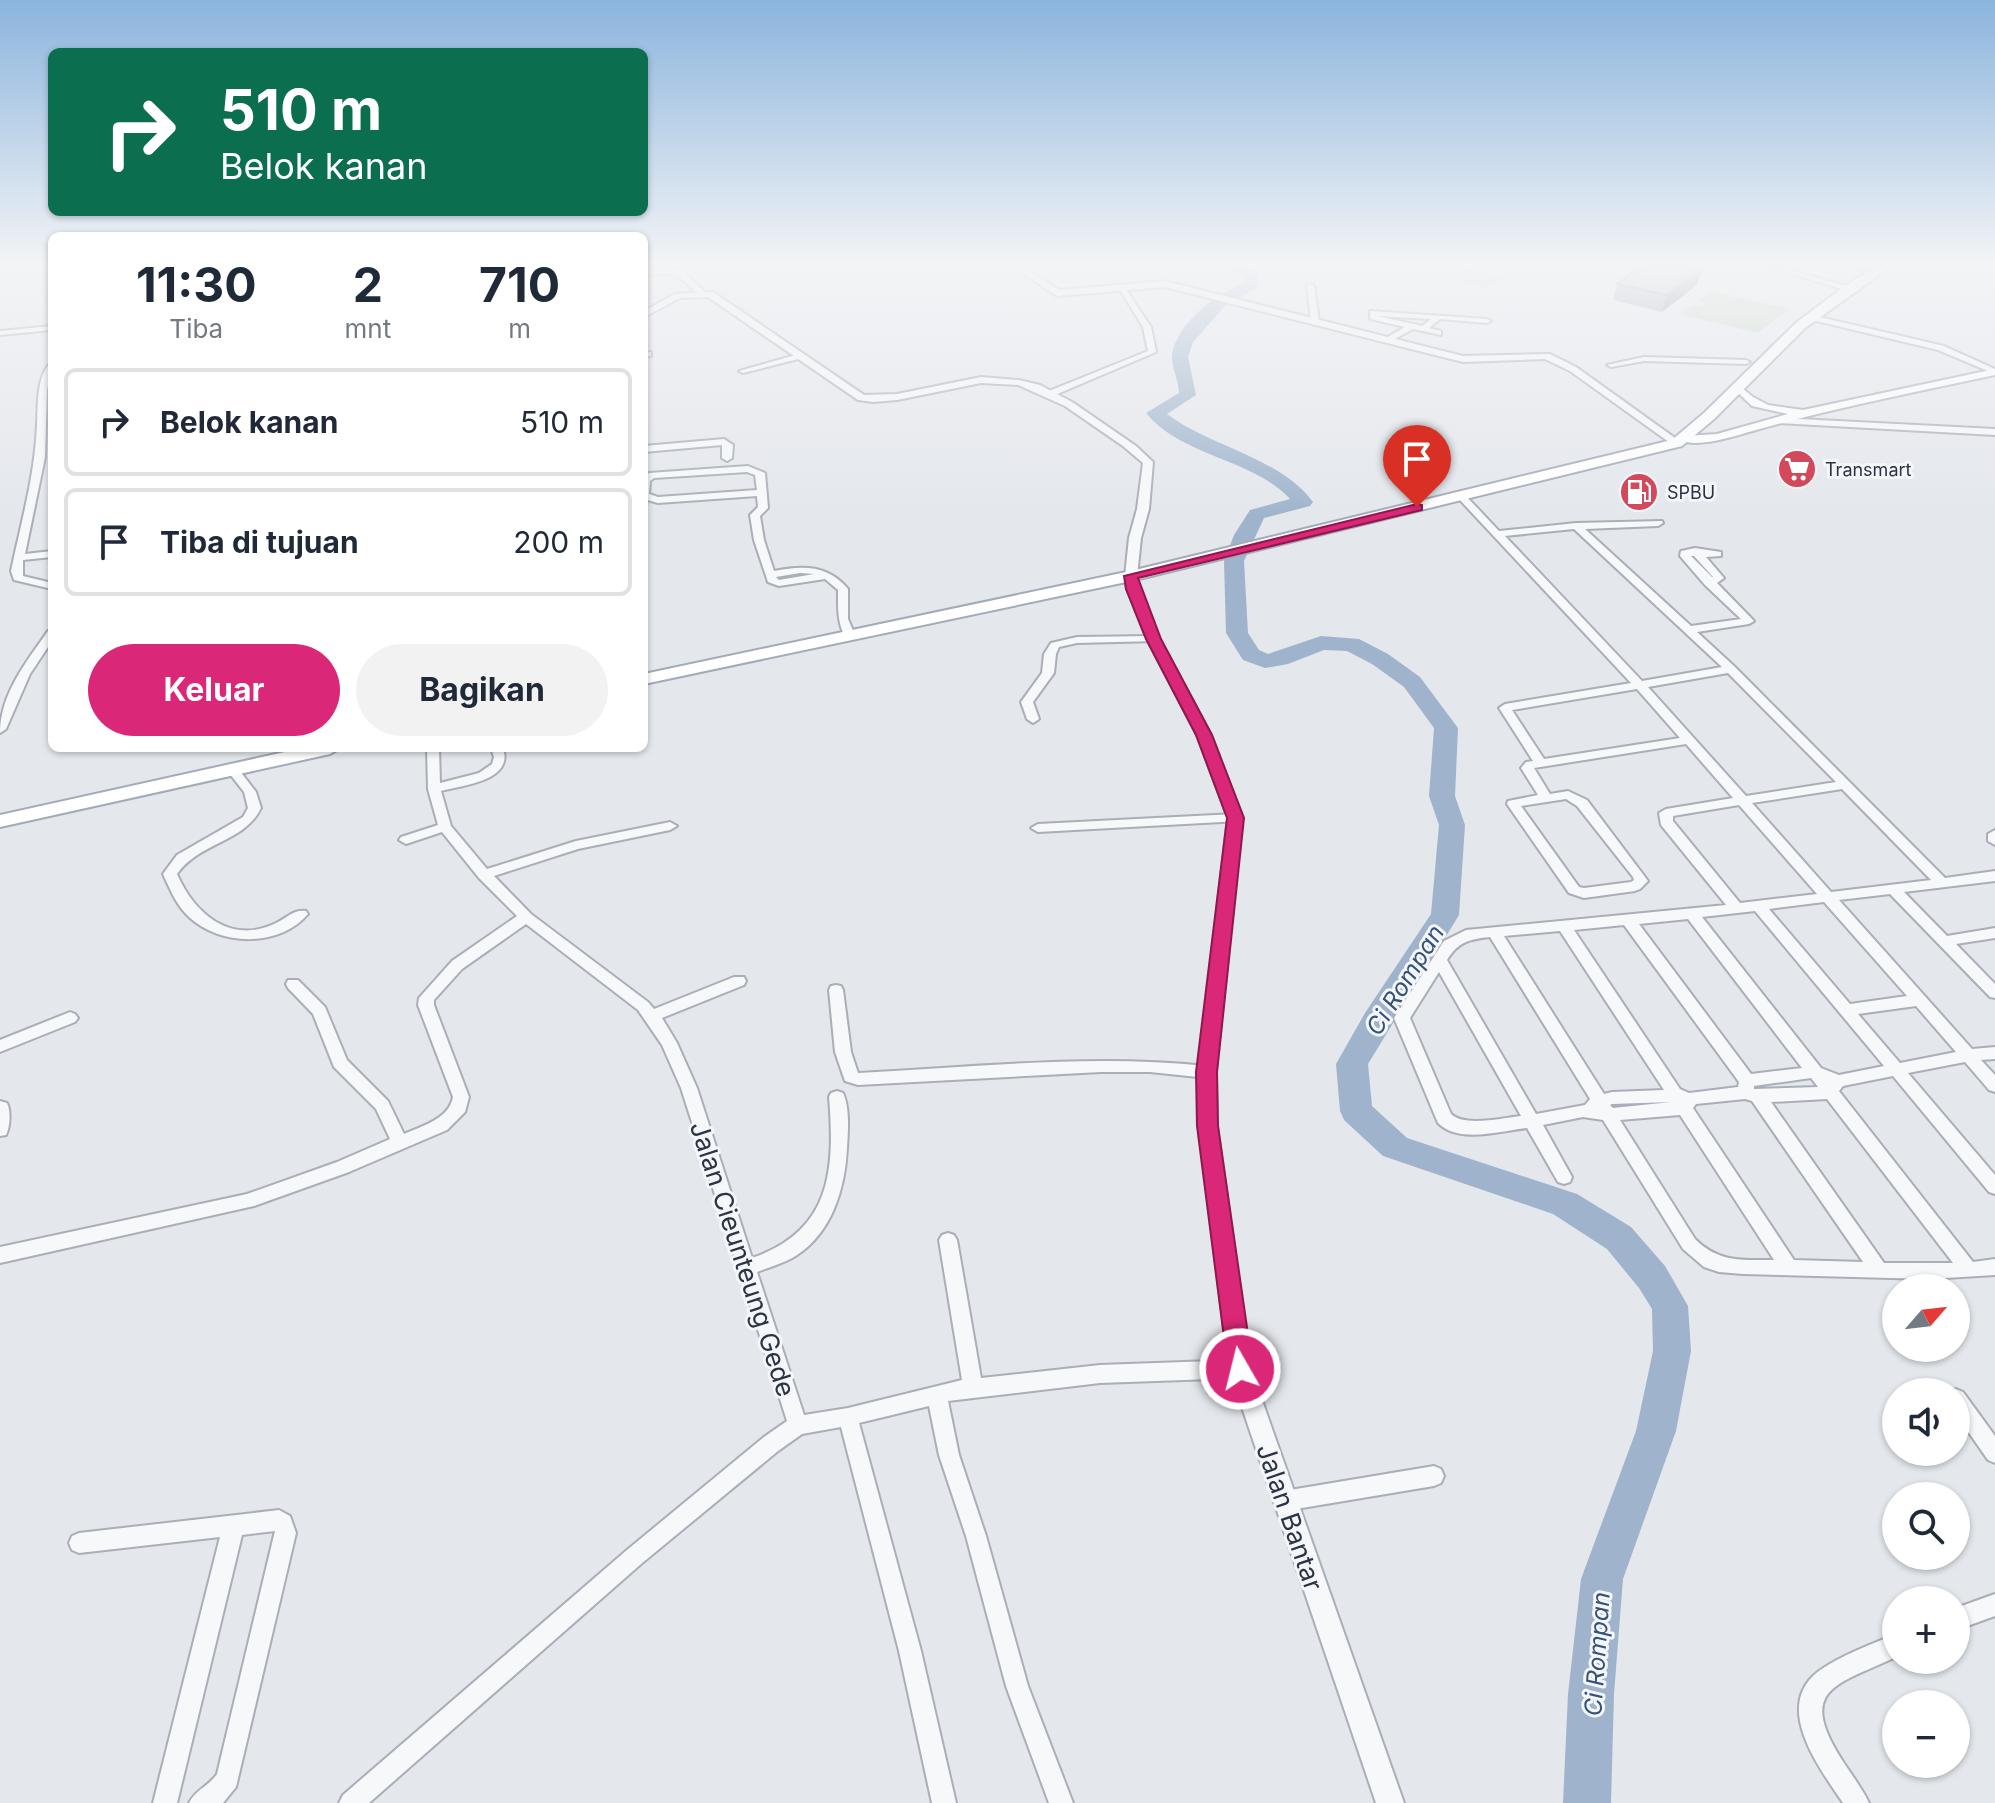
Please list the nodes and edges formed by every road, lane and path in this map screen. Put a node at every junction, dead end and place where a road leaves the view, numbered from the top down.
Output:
1 (789, 349) edge
2 (1151, 349) edge
3 (1427, 349) edge
4 (1764, 349) edge
5 (1769, 349) edge
6 (1944, 349) edge
7 (799, 356) junction
8 (1746, 362) junction
9 (1611, 365) dead end
10 (743, 371) dead end
11 (1995, 372) edge
12 (48, 375) edge
13 (1737, 387) junction
14 (1052, 393) junction
15 (1815, 410) junction
16 (1701, 420) junction
17 (1779, 421) junction
18 (1995, 432) edge
19 (1681, 441) junction
20 (648, 449) edge
21 (48, 453) edge
22 (40, 454) junction
23 (727, 458) dead end
24 (648, 479) edge
25 (762, 493) junction
26 (1462, 497) junction
27 (648, 498) edge
28 (1658, 523) dead end
29 (1576, 526) junction
30 (1497, 534) junction
31 (48, 554) edge
32 (1717, 554) dead end
33 (21, 557) junction
34 (1131, 576) junction
35 (48, 585) edge
36 (1688, 630) junction
37 (849, 635) junction
38 (48, 639) edge
39 (1153, 639) junction
40 (1731, 669) junction
41 (648, 678) edge
42 (1639, 684) junction
43 (1033, 719) dead end
44 (0, 729) edge
45 (1688, 740) junction
46 (311, 752) edge
47 (433, 752) edge
48 (498, 752) edge
49 (1540, 762) junction
50 (232, 769) junction
51 (1844, 785) junction
52 (434, 789) junction
53 (1546, 798) junction
54 (1743, 801) junction
55 (1235, 818) junction
56 (0, 821) edge
57 (670, 826) dead end
58 (445, 827) junction
59 (1038, 828) dead end
60 (1995, 834) edge
61 (406, 840) dead end
62 (1995, 841) edge
63 (484, 875) junction
64 (1995, 876) edge
65 (1942, 883) junction
66 (1894, 890) junction
67 (1829, 898) junction
68 (1759, 906) junction
69 (1737, 909) junction
70 (301, 914) dead end
71 (1692, 914) junction
72 (526, 917) junction
73 (1629, 921) junction
74 (1565, 927) junction
75 (1494, 932) junction
76 (1995, 933) edge
77 (1944, 941) junction
78 (1440, 961) junction
79 (739, 981) dead end
80 (293, 984) dead end
81 (836, 990) dead end
82 (1994, 991) edge
83 (1919, 1000) junction
84 (1846, 1010) junction
85 (653, 1016) junction
86 (70, 1018) dead end
87 (0, 1046) edge
88 (1995, 1053) edge
89 (1968, 1055) junction
90 (1899, 1070) junction
91 (1207, 1072) junction
92 (1814, 1072) junction
93 (1995, 1086) edge
94 (1833, 1087) junction
95 (1750, 1090) junction
96 (837, 1097) dead end
97 (1600, 1099) junction
98 (1683, 1100) junction
99 (1, 1107) edge
100 (1583, 1111) junction
101 (1609, 1115) junction
102 (1532, 1121) junction
103 (0, 1130) edge
104 (401, 1144) junction
105 (1564, 1177) dead end
106 (1995, 1187) edge
107 (948, 1240) dead end
108 (0, 1255) edge
109 (1789, 1267) junction
110 (1995, 1267) edge
111 (746, 1268) junction
112 (1968, 1269) junction
113 (1879, 1270) junction
114 (1240, 1369) junction
115 (973, 1387) junction
116 (937, 1395) junction
117 (848, 1417) junction
118 (1970, 1418) edge
119 (798, 1425) junction
120 (1995, 1453) edge
121 (1434, 1476) dead end
122 (1284, 1501) junction
123 (233, 1527) junction
124 (79, 1543) dead end
125 (1995, 1605) edge
126 (1970, 1614) edge
127 (1882, 1652) edge
128 (165, 1803) edge
129 (201, 1803) edge
130 (351, 1803) edge
131 (944, 1803) edge
132 (1061, 1803) edge
133 (1390, 1803) edge
134 (1857, 1803) edge

1 - 7 street
2 - 14 street
3 - 19 street
4 - 8 main road
5 - 13 main road
6 - 11 street
7 - 10 street
7 - 14 street
8 - 9 street
8 - 16 main road
11 - 15 main road
12 - 22 street
13 - 15 main road
13 - 16 main road
14 - 34 street
15 - 17 main road
16 - 19 main road
17 - 18 street
17 - 19 main road
19 - 26 main road
20 - 23 street
21 - 22 street
22 - 33 street
24 - 25 street
25 - 27 street
25 - 37 street
26 - 30 street
26 - 34 main road
28 - 29 street
29 - 30 street
29 - 36 street
30 - 42 street
31 - 33 street
32 - 36 street
33 - 35 street
34 - 37 main road
34 - 39 street, Jalan Bantar
36 - 40 street
37 - 41 main road
38 - 44 street
39 - 43 street
39 - 55 street, Jalan Bantar
40 - 42 street
40 - 51 street
42 - 45 street
42 - 49 street
45 - 49 street
45 - 54 street
46 - 50 main road
47 - 52 street, Jalan Cieunteung Gede
48 - 52 street
49 - 53 street
50 - 56 main road
50 - 70 street
51 - 54 street
51 - 65 street
52 - 58 street, Jalan Cieunteung Gede
53 - 53 street
54 - 67 street
54 - 69 street
55 - 59 street
55 - 91 street, Jalan Bantar
57 - 63 street
58 - 61 street
58 - 63 street, Jalan Cieunteung Gede
60 - 62 street
63 - 72 street, Jalan Cieunteung Gede
64 - 65 street
65 - 66 street
66 - 67 street
66 - 77 street
67 - 68 street
67 - 83 street
68 - 69 street
68 - 84 street
69 - 71 street
71 - 73 street
71 - 92 street
72 - 85 street, Jalan Cieunteung Gede
72 - 104 street
73 - 74 street
73 - 95 street
74 - 75 street
74 - 98 street
75 - 78 street
75 - 97 street
76 - 77 street
77 - 82 street
78 - 102 street
78 - 102 street
79 - 85 street
80 - 104 street
81 - 91 street
83 - 84 street
83 - 89 street
84 - 90 street
85 - 111 street, Jalan Cieunteung Gede
86 - 87 street
88 - 89 street
89 - 90 street
89 - 93 street
90 - 94 street
90 - 106 street
91 - 114 street, Jalan Bantar
92 - 94 street
92 - 95 street
94 - 95 street
94 - 112 street
95 - 98 street
95 - 113 street
96 - 111 street
97 - 98 street
97 - 100 street
97 - 101 street
98 - 101 street
98 - 109 street
99 - 103 street
100 - 101 street
100 - 102 street
101 - 109 street
102 - 105 street
104 - 108 street
107 - 115 street
109 - 113 street
110 - 112 street
111 - 119 street, Jalan Cieunteung Gede
112 - 113 street
114 - 115 street, Jalan Cieunteung Gede
114 - 122 street, Jalan Bantar
115 - 116 street, Jalan Cieunteung Gede
116 - 117 street, Jalan Cieunteung Gede
116 - 132 street
117 - 119 street, Jalan Cieunteung Gede
117 - 131 street
118 - 120 street
119 - 130 street
121 - 122 street
122 - 133 street, Jalan Bantar
123 - 124 street
123 - 128 street
123 - 129 street
125 - 126 street
127 - 134 street

